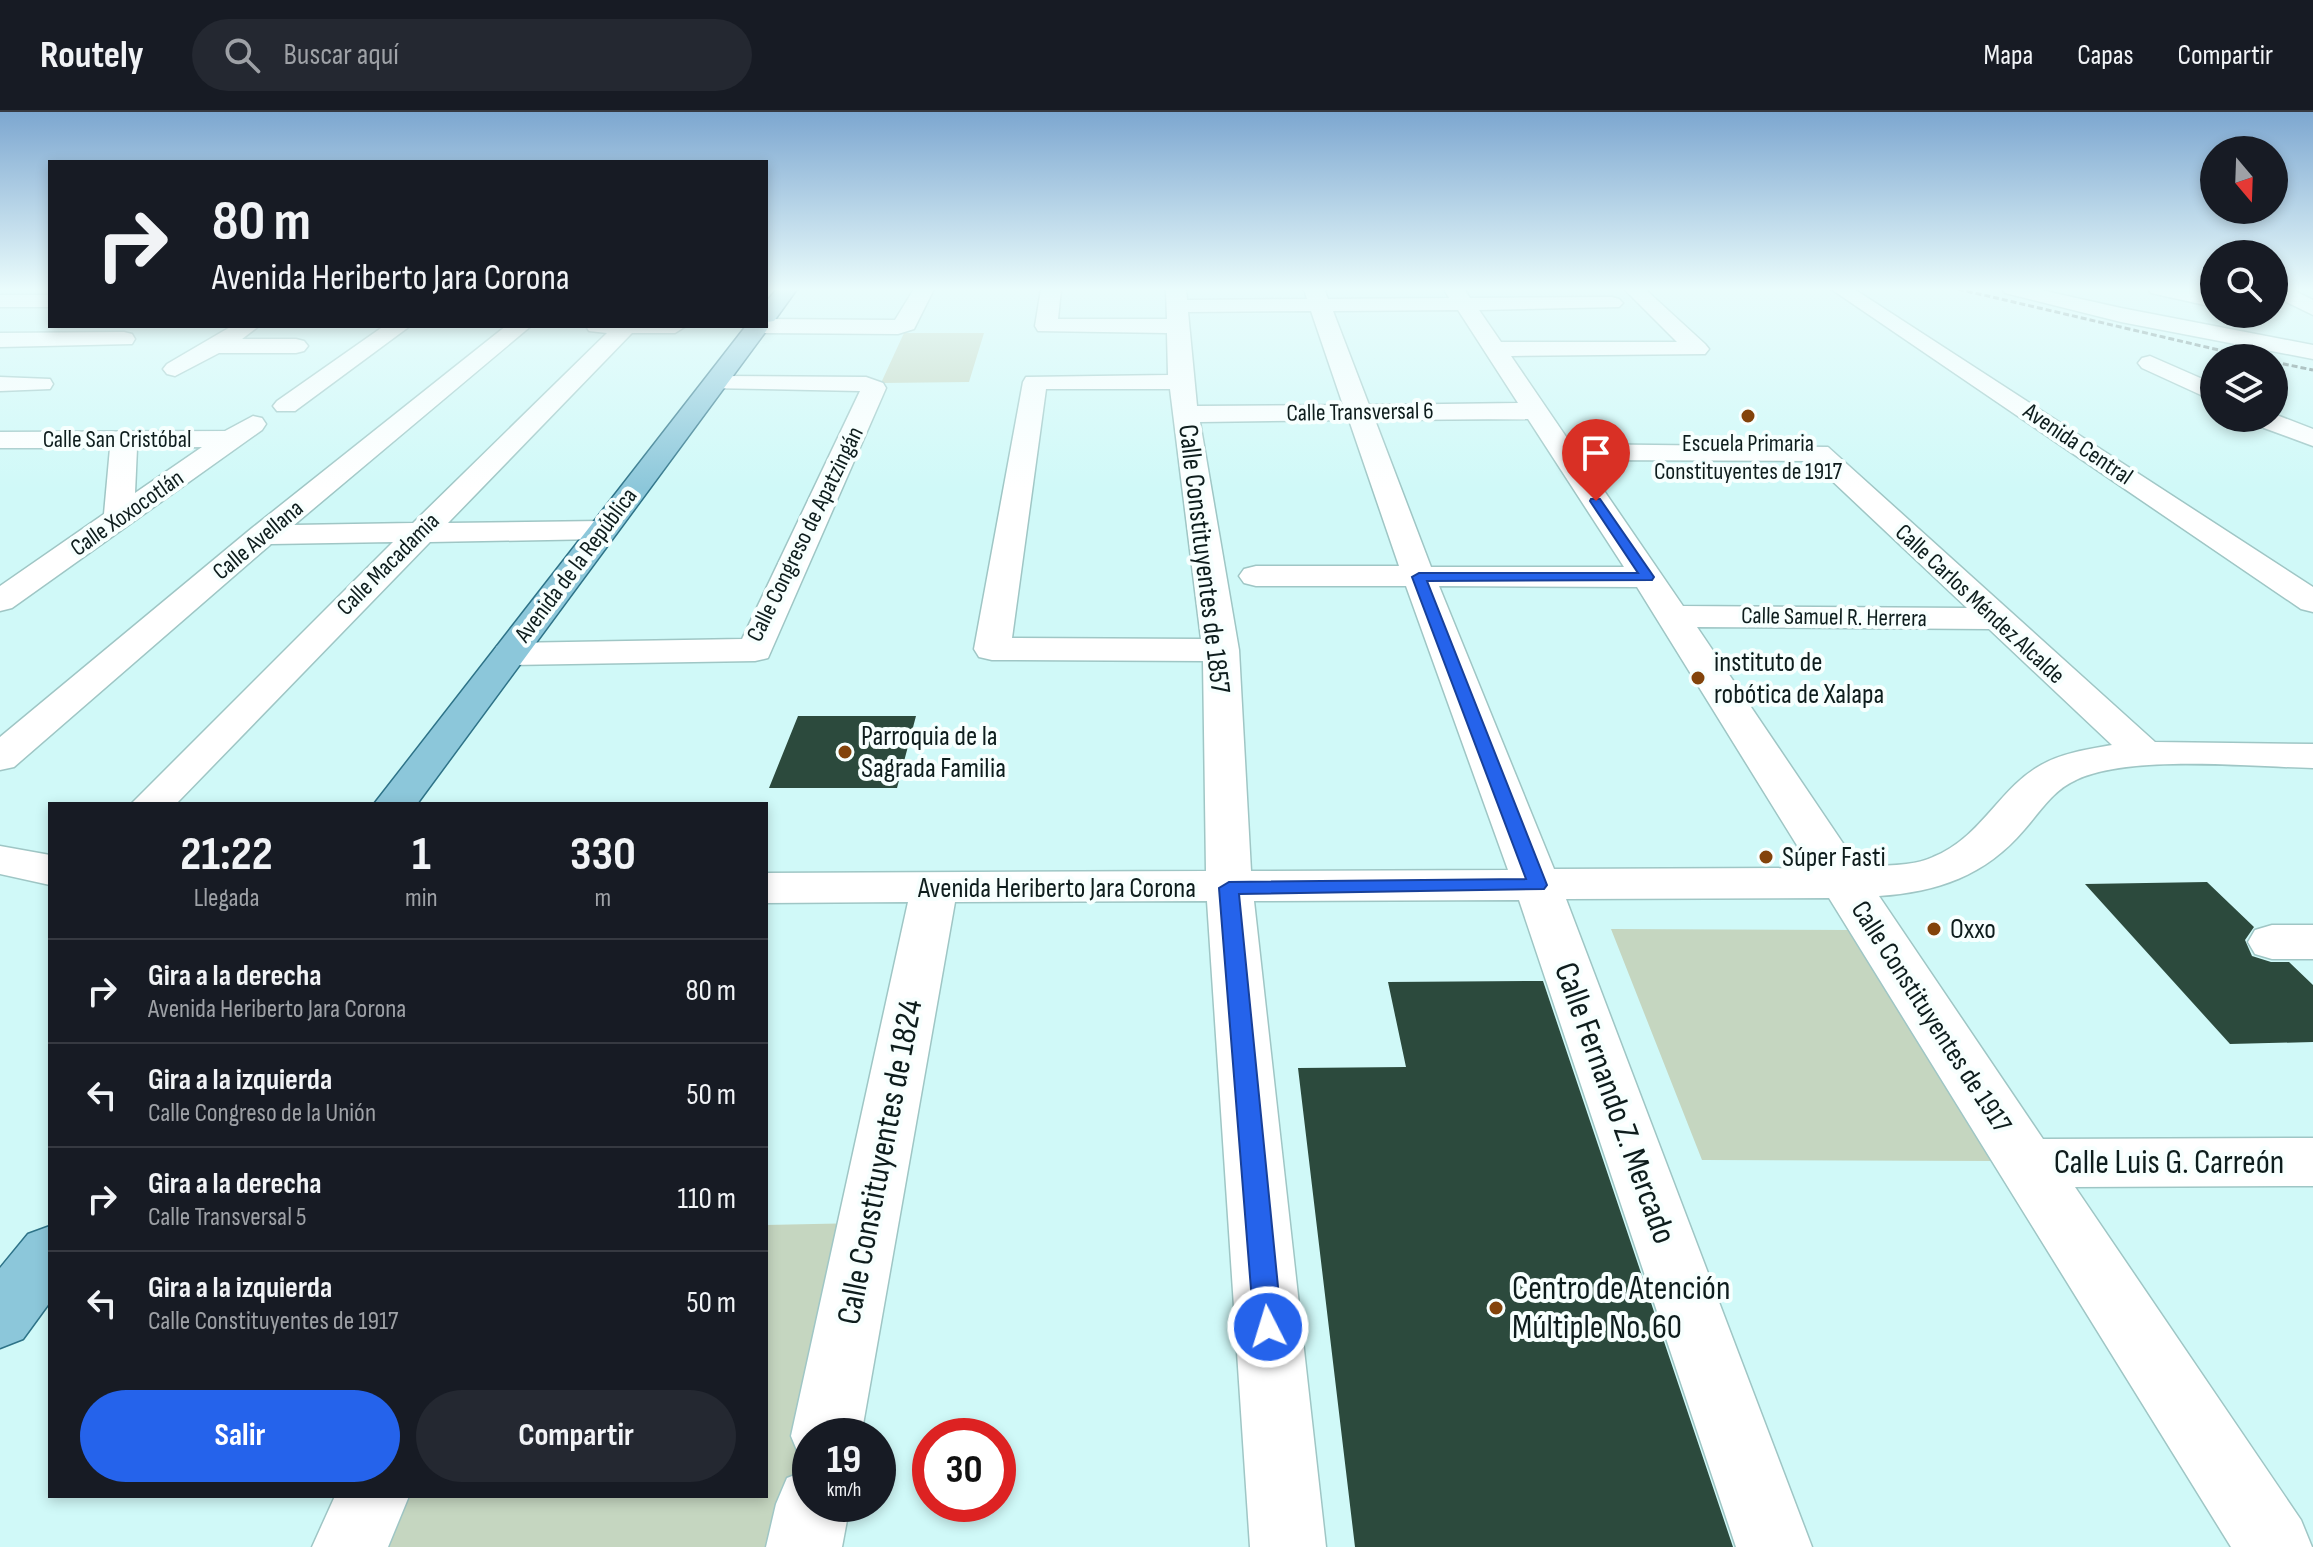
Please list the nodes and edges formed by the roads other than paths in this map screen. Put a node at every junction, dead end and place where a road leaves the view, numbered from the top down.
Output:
1 (197, 356) edge
2 (357, 356) edge
3 (483, 356) edge
4 (596, 356) edge
5 (736, 356) edge
6 (1180, 356) edge
7 (1340, 356) edge
8 (1498, 356) edge
9 (1942, 356) edge
10 (2150, 363) dead end
11 (175, 369) dead end
12 (716, 383) junction
13 (0, 384) edge
14 (41, 384) dead end
15 (2200, 388) edge
16 (1183, 398) junction
17 (286, 406) dead end
18 (1535, 411) junction
19 (1360, 412) junction
20 (2288, 420) edge
21 (2288, 428) edge
22 (2313, 430) edge
23 (243, 432) joint
24 (2313, 438) edge
25 (124, 439) junction
26 (0, 440) edge
27 (1566, 452) junction
28 (119, 518) junction
29 (601, 530) junction
30 (420, 532) junction
31 (263, 535) junction
32 (1256, 576) dead end
33 (1419, 577) junction
34 (1647, 577) junction
35 (0, 601) edge
36 (2313, 602) edge
37 (1672, 616) junction
38 (1995, 619) junction
39 (1221, 650) junction
40 (510, 654) junction
41 (2146, 755) junction
42 (2313, 756) edge
43 (0, 758) edge
44 (154, 802) edge
45 (397, 802) edge
46 (0, 860) edge
47 (48, 870) edge
48 (1844, 883) junction
49 (1537, 885) junction
50 (768, 888) edge
51 (934, 888) junction
52 (1229, 888) junction
53 (2313, 1162) edge
54 (2025, 1163) junction
55 (48, 1256) edge
56 (0, 1318) edge
57 (830, 1418) edge
58 (372, 1498) edge
59 (809, 1522) edge
60 (350, 1547) edge
61 (804, 1547) edge
62 (1288, 1547) edge
63 (1774, 1547) edge
64 (2274, 1547) edge

1 - 11 street
2 - 17 street
3 - 31 street, Calle Avellana
4 - 30 street, Calle Macadamia
5 - 12 main road, Avenida de la República
6 - 16 street, Calle Constituyentes de 1857
7 - 19 street, Calle Fernando Z. Mercado
8 - 18 street, Calle Constituyentes de 1917
9 - 36 street, Avenida Central
10 - 15 street
12 - 29 main road, Avenida de la República
12 - 40 street, Calle Congreso de Apatzingán
13 - 14 street
16 - 19 street, Calle Transversal 6
16 - 39 street, Calle Constituyentes de 1857
16 - 39 street
18 - 19 street, Calle Transversal 6
18 - 27 street, Calle Constituyentes de 1917
19 - 33 street, Calle Fernando Z. Mercado
20 - 22 street
21 - 24 street
23 - 25 street, Calle San Cristóbal
23 - 28 street, Calle Xoxocotlán
25 - 26 street, Calle San Cristóbal
25 - 28 street
27 - 34 street, Calle Constituyentes de 1917
27 - 38 street, Calle Carlos Méndez Alcalde
28 - 35 street, Calle Xoxocotlán
29 - 30 street
29 - 40 main road, Avenida de la República
30 - 31 street
30 - 44 street, Calle Macadamia
31 - 43 street, Calle Avellana
32 - 33 street
33 - 34 street
33 - 49 street, Calle Fernando Z. Mercado
34 - 37 street, Calle Constituyentes de 1917
37 - 38 street, Calle Samuel R. Herrera
37 - 48 street, Calle Constituyentes de 1917
38 - 41 street, Calle Carlos Méndez Alcalde
39 - 52 street, Calle Constituyentes de 1857
40 - 45 main road, Avenida de la República
41 - 42 street, Avenida Heriberto Jara Corona
41 - 48 street, Avenida Heriberto Jara Corona
46 - 47 street
48 - 49 street, Avenida Heriberto Jara Corona
48 - 54 street, Calle Constituyentes de 1917
49 - 52 street, Avenida Heriberto Jara Corona
49 - 63 street, Calle Fernando Z. Mercado
50 - 51 street, Avenida Heriberto Jara Corona
51 - 52 street, Avenida Heriberto Jara Corona
51 - 57 street, Calle Constituyentes de 1824
52 - 62 street, Calle Constituyentes de 1857
53 - 54 street, Calle Luis G. Carreón
54 - 64 street, Calle Constituyentes de 1917
55 - 56 main road
58 - 60 street
59 - 61 street

